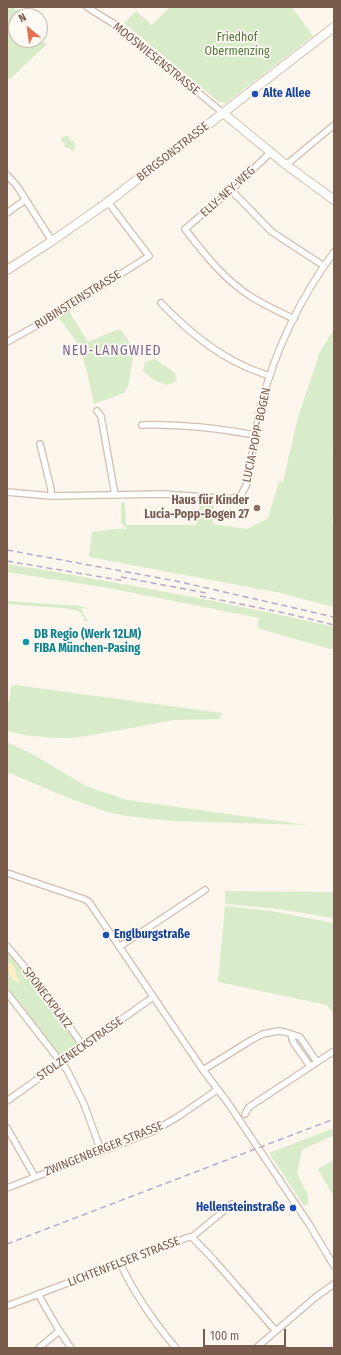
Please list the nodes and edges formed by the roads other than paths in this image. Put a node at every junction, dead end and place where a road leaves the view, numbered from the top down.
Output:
1 (87, 7) edge
2 (334, 27) edge
3 (223, 113) junction
4 (334, 126) edge
5 (270, 153) junction
6 (286, 165) junction
7 (7, 175) edge
8 (231, 190) junction
9 (25, 200) junction
10 (334, 200) edge
11 (108, 202) junction
12 (7, 213) edge
13 (52, 241) junction
14 (334, 252) edge
15 (324, 266) junction
16 (7, 270) edge
17 (161, 302) dead end
18 (294, 319) junction
19 (7, 342) edge
20 (270, 376) junction
21 (97, 411) dead end
22 (142, 425) dead end
23 (255, 435) junction
24 (40, 444) dead end
25 (7, 492) edge
26 (115, 495) junction
27 (51, 496) junction
28 (7, 873) edge
29 (205, 890) dead end
30 (119, 947) junction
31 (8, 949) edge
32 (7, 993) edge
33 (153, 997) junction
34 (291, 1034) junction
35 (83, 1046) junction
36 (334, 1051) edge
37 (61, 1062) junction
38 (317, 1062) junction
39 (310, 1066) junction
40 (203, 1070) junction
41 (217, 1090) junction
42 (7, 1101) edge
43 (245, 1114) dead end
44 (7, 1128) edge
45 (101, 1151) junction
46 (35, 1177) junction
47 (7, 1188) edge
48 (232, 1204) dead end
49 (192, 1237) junction
50 (120, 1263) junction
51 (334, 1266) edge
52 (334, 1284) edge
53 (38, 1294) junction
54 (7, 1306) edge
55 (275, 1330) junction
56 (59, 1331) junction
57 (39, 1348) edge
58 (71, 1348) edge
59 (176, 1348) edge
60 (256, 1348) edge

1 - 3 street, MOOSWIESENSTRASSE
2 - 3 street, BERGSONSTRASSE
3 - 5 street
3 - 11 street, BERGSONSTRASSE
4 - 6 street
5 - 6 street
5 - 8 street, ELLY-NEY-WEG
6 - 10 street
7 - 9 street
8 - 15 street
8 - 18 street, ELLY-NEY-WEG
9 - 12 street
9 - 13 street
11 - 13 street, BERGSONSTRASSE
11 - 19 street, RUBINSTEINSTRASSE
13 - 16 street, BERGSONSTRASSE
14 - 15 street, LUCIA-POPP-BOGEN
15 - 18 street, LUCIA-POPP-BOGEN
17 - 20 street
18 - 20 street, LUCIA-POPP-BOGEN
20 - 23 street, LUCIA-POPP-BOGEN
21 - 26 street
22 - 23 street
23 - 26 street, LUCIA-POPP-BOGEN
24 - 27 street
25 - 27 street, LUCIA-POPP-BOGEN
26 - 27 street, LUCIA-POPP-BOGEN
28 - 30 street
29 - 30 street
30 - 33 street
31 - 35 street, SPONECKPLATZ
32 - 37 street
33 - 35 street, STOLZENECKSTRASSE
33 - 40 street
34 - 38 street
34 - 39 street
34 - 40 street
35 - 37 street, STOLZENECKSTRASSE
36 - 38 street
37 - 42 street, STOLZENECKSTRASSE
37 - 45 street
38 - 39 street
39 - 43 street
40 - 41 street
41 - 45 street, ZWINGENBERGER STRASSE
41 - 51 street
44 - 46 street
45 - 46 street, ZWINGENBERGER STRASSE
46 - 47 street, ZWINGENBERGER STRASSE
48 - 49 street, LICHTENFELSER STRASSE
49 - 50 street, LICHTENFELSER STRASSE
49 - 55 street
50 - 53 street, LICHTENFELSER STRASSE
50 - 59 street
52 - 55 street
53 - 54 street, LICHTENFELSER STRASSE
53 - 56 street
55 - 60 street
56 - 57 street
56 - 58 street

